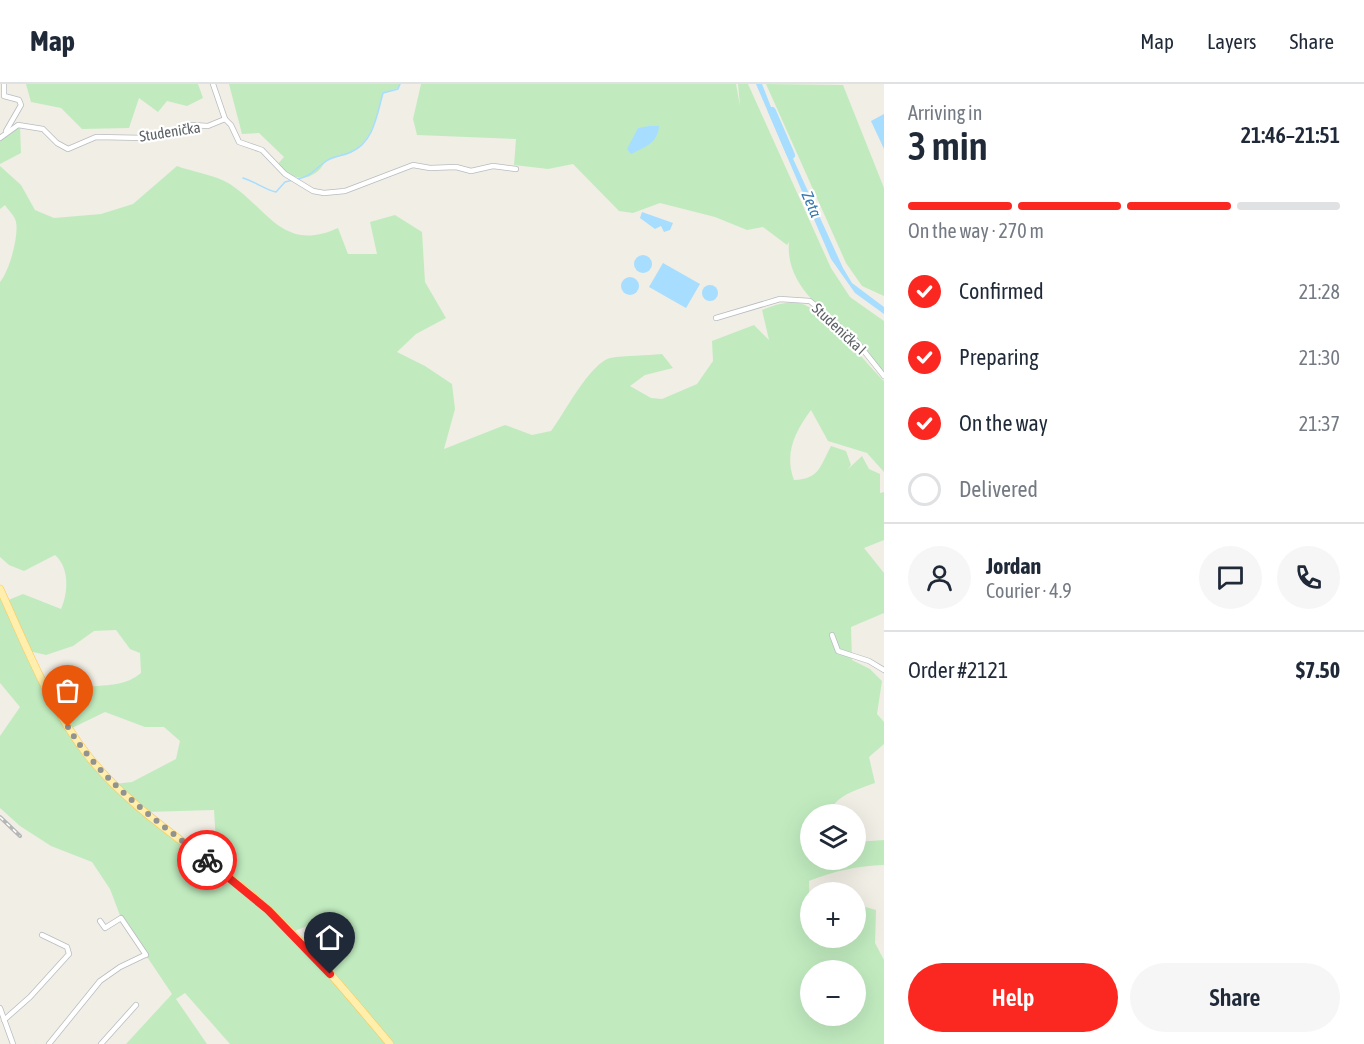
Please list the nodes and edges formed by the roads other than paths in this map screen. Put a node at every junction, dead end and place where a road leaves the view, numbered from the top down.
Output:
1 (4, 84) edge
2 (213, 84) edge
3 (225, 119) junction
4 (1, 137) edge
5 (516, 169) dead end
6 (716, 318) dead end
7 (884, 376) edge
8 (0, 589) edge
9 (832, 635) dead end
10 (884, 669) edge
11 (100, 921) dead end
12 (42, 934) dead end
13 (136, 1005) dead end
14 (0, 1008) edge
15 (4, 1020) junction
16 (13, 1044) edge
17 (49, 1044) edge
18 (101, 1044) edge
19 (390, 1044) edge

1 - 4 street
2 - 3 street
3 - 4 street, Studenička
3 - 5 street
6 - 7 street, Studenička I
8 - 19 main road
9 - 10 street
11 - 17 street
12 - 15 street
13 - 18 street
14 - 15 street
15 - 16 street

